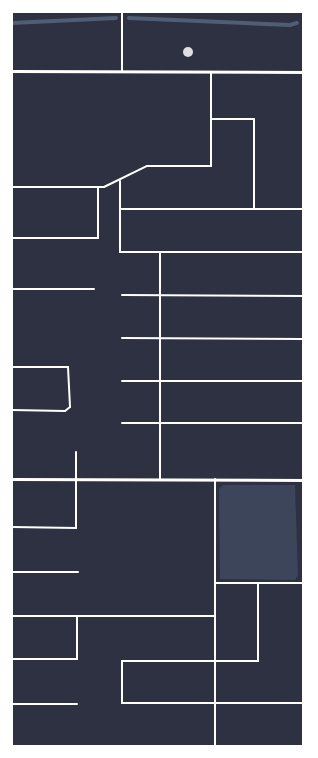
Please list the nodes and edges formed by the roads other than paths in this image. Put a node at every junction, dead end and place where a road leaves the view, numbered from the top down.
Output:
1 (122, 12) edge
2 (303, 12) edge
3 (12, 71) edge
4 (122, 72) junction
5 (211, 72) junction
6 (304, 72) edge
7 (211, 119) junction
8 (120, 181) junction
9 (12, 187) edge
10 (98, 187) junction
11 (120, 209) junction
12 (254, 209) junction
13 (303, 209) junction
14 (12, 238) edge
15 (160, 252) junction
16 (304, 252) edge
17 (12, 289) edge
18 (94, 289) dead end
19 (122, 295) dead end
20 (160, 295) junction
21 (304, 296) edge
22 (122, 338) dead end
23 (160, 338) junction
24 (303, 339) junction
25 (12, 367) edge
26 (122, 381) dead end
27 (160, 381) junction
28 (303, 381) junction
29 (12, 410) edge
30 (122, 423) dead end
31 (160, 423) junction
32 (303, 423) junction
33 (76, 452) dead end
34 (12, 479) edge
35 (76, 479) junction
36 (160, 479) junction
37 (215, 479) junction
38 (304, 480) edge
39 (12, 528) edge
40 (304, 543) edge
41 (12, 572) edge
42 (78, 572) dead end
43 (215, 583) junction
44 (258, 583) junction
45 (304, 583) edge
46 (12, 616) edge
47 (77, 616) junction
48 (215, 616) junction
49 (304, 623) edge
50 (12, 659) edge
51 (215, 661) junction
52 (304, 663) edge
53 (304, 688) edge
54 (215, 703) junction
55 (302, 703) junction
56 (12, 704) edge
57 (77, 704) dead end
58 (215, 746) edge
59 (302, 746) edge

1 - 4 street
2 - 6 street
3 - 4 street
4 - 5 street
5 - 6 street
5 - 7 street
6 - 13 street
7 - 8 street
7 - 12 street
8 - 10 street
8 - 11 street
9 - 10 street
10 - 14 street
11 - 12 street
11 - 15 street
12 - 13 street
13 - 16 street
15 - 16 street
15 - 20 street
16 - 21 street
17 - 18 street
19 - 20 street
20 - 21 street
20 - 23 street
21 - 24 street
22 - 23 street
23 - 24 street
23 - 27 street
24 - 28 street
25 - 29 street
26 - 27 street
27 - 28 street
27 - 31 street
28 - 32 street
30 - 31 street
31 - 32 street
31 - 36 street
32 - 38 street
33 - 35 street
34 - 35 street
35 - 36 street
35 - 39 street
36 - 37 street
37 - 38 street
37 - 43 street
38 - 40 street
40 - 45 street
41 - 42 street
43 - 44 street
43 - 48 street
44 - 45 street
44 - 51 street
45 - 49 street
46 - 47 street
47 - 48 street
47 - 50 street
48 - 51 street
49 - 52 street
51 - 54 street
51 - 54 street
52 - 53 street
53 - 55 street
54 - 55 street
54 - 58 street
55 - 59 street
56 - 57 street

